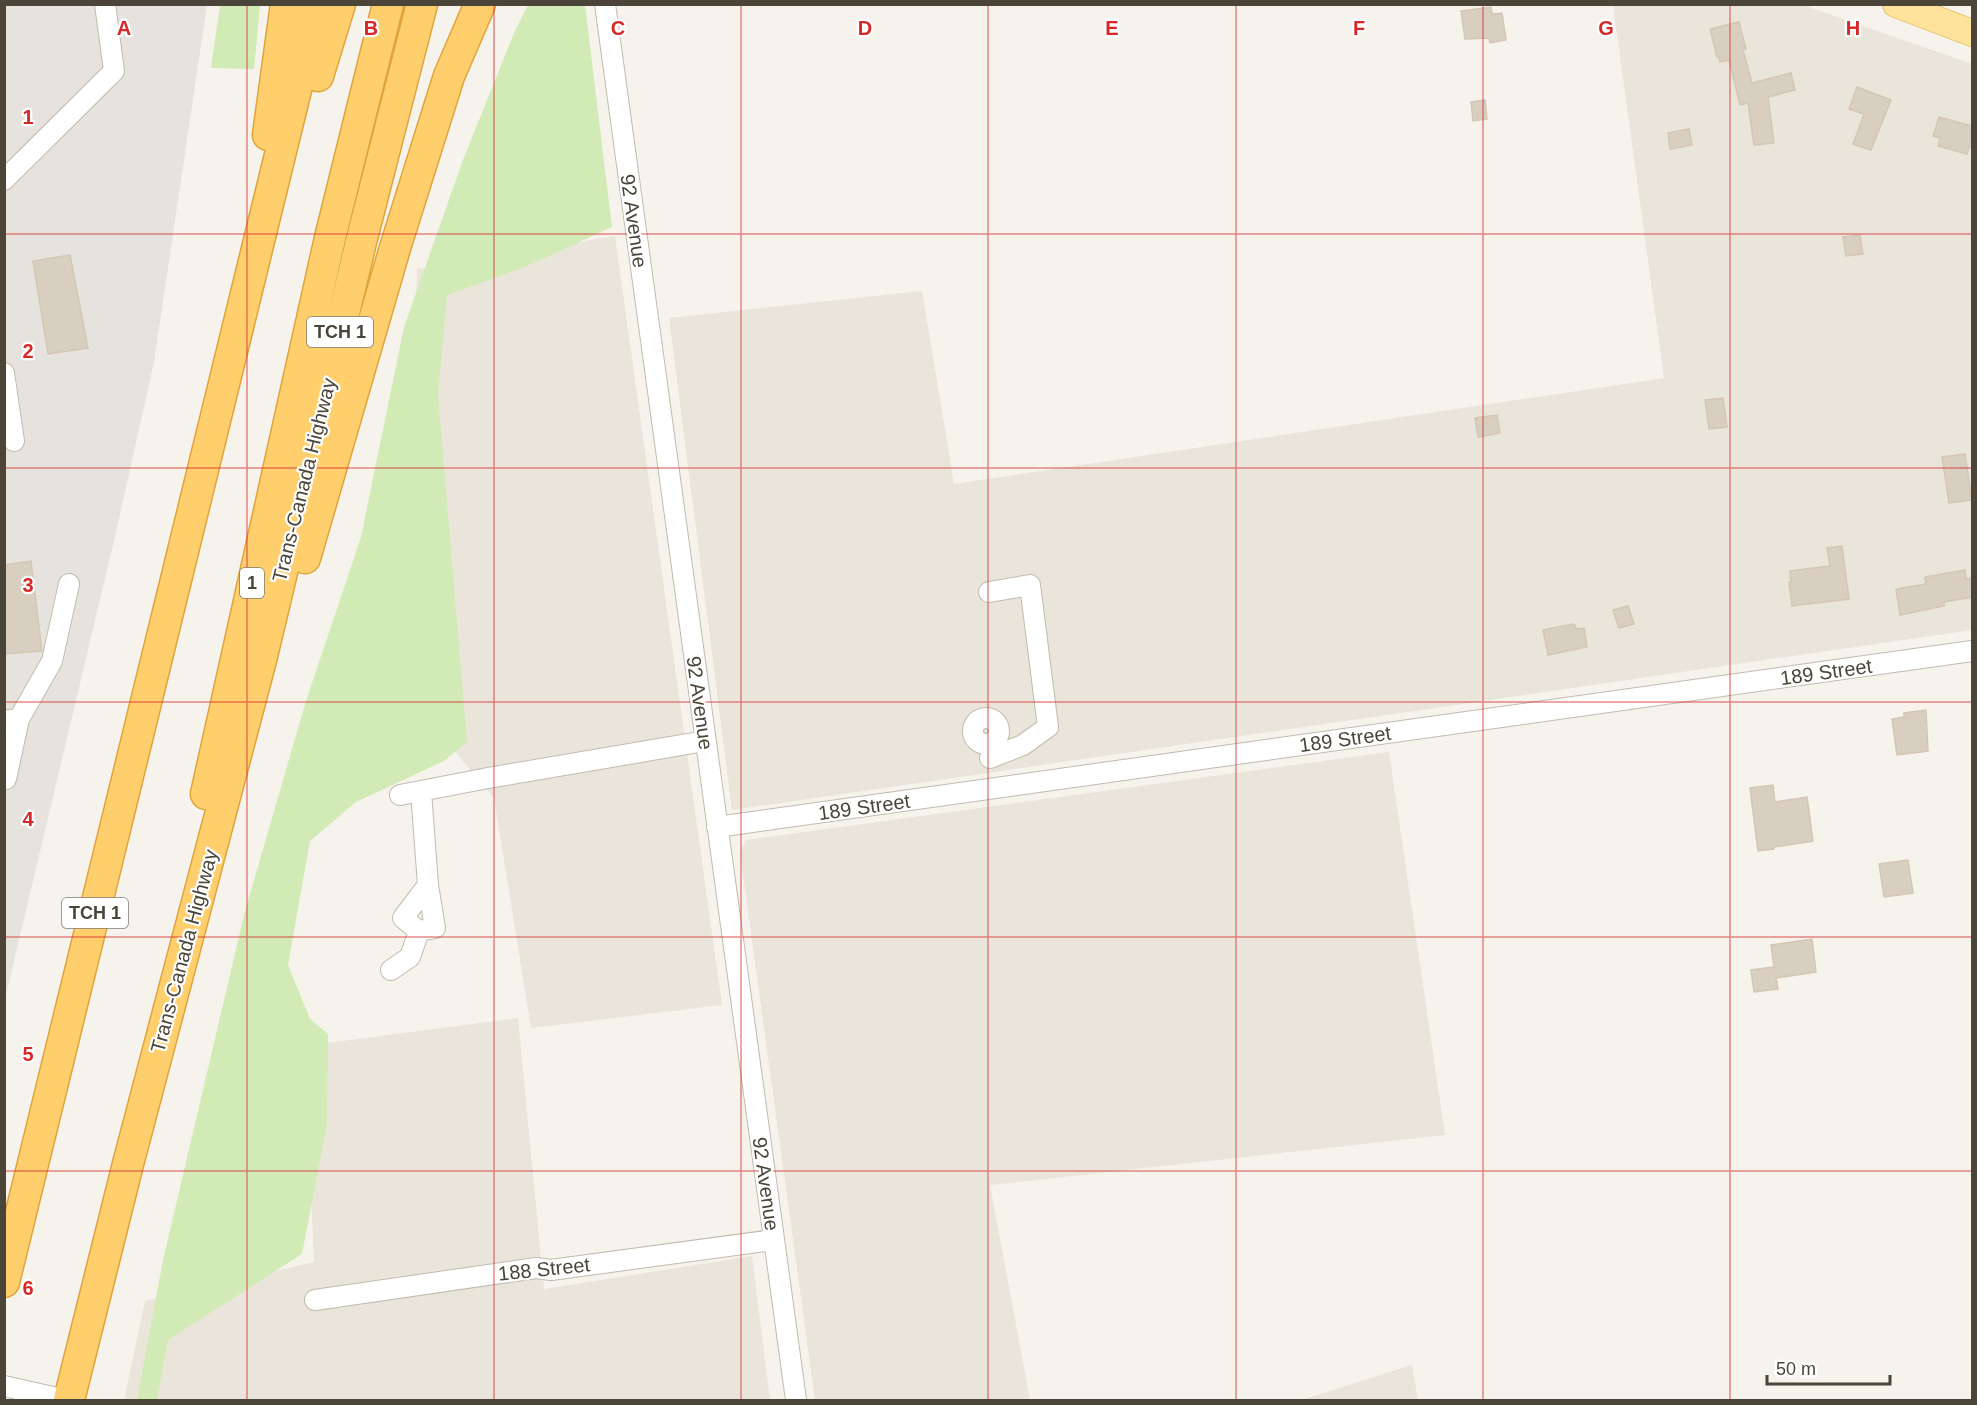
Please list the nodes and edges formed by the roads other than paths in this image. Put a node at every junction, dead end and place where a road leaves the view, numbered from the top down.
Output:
1 (105, 4) edge
2 (286, 4) edge
3 (317, 4) edge
4 (340, 4) edge
5 (387, 4) edge
6 (422, 4) edge
7 (480, 4) edge
8 (605, 4) edge
9 (1896, 4) edge
10 (1972, 33) edge
11 (4, 180) edge
12 (264, 225) junction
13 (243, 314) junction
14 (4, 372) edge
15 (14, 441) dead end
16 (69, 584) dead end
17 (989, 592) dead end
18 (1972, 651) edge
19 (261, 660) junction
20 (12, 720) edge
21 (705, 741) junction
22 (6, 779) dead end
23 (994, 789) junction
24 (421, 791) junction
25 (400, 795) dead end
26 (717, 827) junction
27 (391, 970) dead end
28 (128, 1164) junction
29 (773, 1240) junction
30 (4, 1282) edge
31 (315, 1300) dead end
32 (4, 1386) edge
33 (68, 1401) edge
34 (795, 1401) edge

1 - 11 street
2 - 13 highway
3 - 12 highway, TCH 1
4 - 12 highway
5 - 28 highway, Trans-Canada Highway / 1
6 - 19 highway, Trans-Canada Highway / TCH 1
7 - 19 highway
8 - 21 street, 92 Avenue
9 - 10 main road
12 - 13 highway, TCH 1
13 - 30 highway, TCH 1
14 - 15 street
16 - 20 street
17 - 23 street
18 - 23 street, 189 Street
19 - 28 highway, Trans-Canada Highway / TCH 1
20 - 22 street
21 - 24 street
21 - 26 street, 92 Avenue
23 - 26 street, 189 Street
24 - 25 street
24 - 27 street
26 - 29 street, 92 Avenue
28 - 33 highway, Trans-Canada Highway / TCH 1
29 - 31 street, 188 Street
29 - 34 street, 92 Avenue
32 - 33 street

